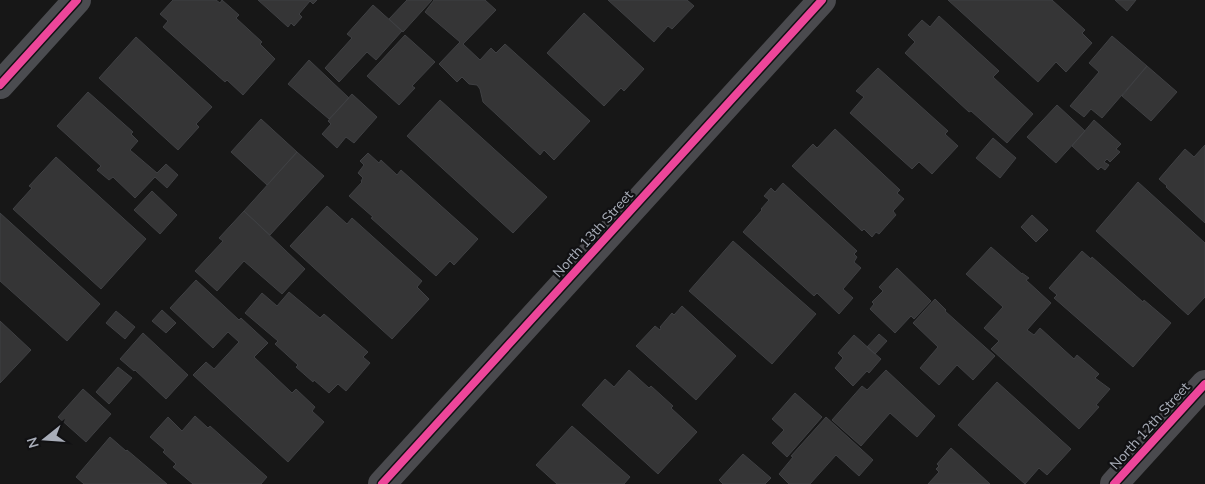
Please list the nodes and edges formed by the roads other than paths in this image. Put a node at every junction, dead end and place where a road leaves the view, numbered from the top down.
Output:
1 (77, 0) edge
2 (822, 0) edge
3 (0, 85) edge
4 (1205, 384) edge
5 (382, 484) edge
6 (1114, 484) edge

1 - 3 street
2 - 5 main road, North 13th Street
4 - 6 main road, North 12th Street

